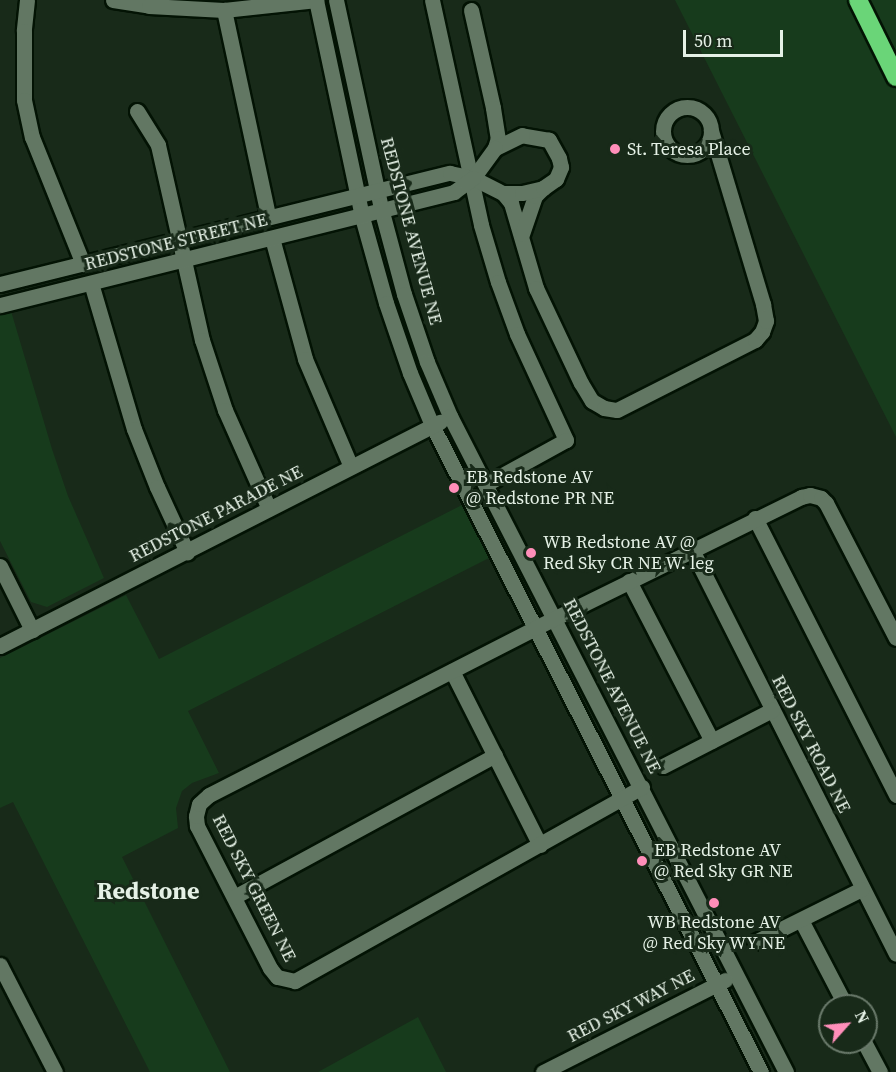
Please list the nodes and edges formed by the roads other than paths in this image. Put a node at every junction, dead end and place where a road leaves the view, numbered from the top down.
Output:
1 (27, 0) edge
2 (113, 0) edge
3 (316, 0) edge
4 (336, 0) edge
5 (432, 0) edge
6 (858, 0) edge
7 (224, 10) junction
8 (471, 10) dead end
9 (896, 77) edge
10 (493, 108) junction
11 (137, 111) dead end
12 (711, 131) junction
13 (522, 135) junction
14 (495, 148) junction
15 (701, 151) junction
16 (719, 163) junction
17 (473, 178) junction
18 (543, 188) junction
19 (377, 189) junction
20 (503, 193) junction
21 (357, 194) junction
22 (382, 212) junction
23 (268, 216) junction
24 (362, 217) junction
25 (522, 234) junction
26 (272, 238) junction
27 (179, 239) junction
28 (182, 262) junction
29 (82, 264) junction
30 (91, 283) junction
31 (0, 284) edge
32 (0, 305) edge
33 (450, 416) junction
34 (432, 425) junction
35 (351, 467) junction
36 (486, 484) junction
37 (269, 509) junction
38 (755, 518) junction
39 (188, 552) junction
40 (693, 552) junction
41 (0, 566) edge
42 (629, 581) junction
43 (556, 619) junction
44 (535, 628) junction
45 (32, 630) junction
46 (896, 638) edge
47 (0, 646) edge
48 (452, 671) junction
49 (772, 710) junction
50 (712, 741) junction
51 (495, 755) junction
52 (663, 766) dead end
53 (642, 787) junction
54 (896, 795) edge
55 (622, 798) junction
56 (540, 845) junction
57 (862, 889) junction
58 (234, 897) junction
59 (801, 920) junction
60 (755, 942) dead end
61 (896, 954) edge
62 (0, 965) edge
63 (736, 975) junction
64 (717, 985) junction
65 (840, 994) edge
66 (870, 1054) edge
67 (571, 1066) edge
68 (757, 1071) edge
69 (55, 1072) edge
70 (543, 1072) edge
71 (786, 1072) edge
72 (880, 1072) edge

1 - 29 street
2 - 7 street
3 - 7 street
3 - 21 street
4 - 19 street, REDSTONE AVENUE NE
5 - 17 street
6 - 9 highway
7 - 23 street
8 - 10 street
10 - 13 street
10 - 14 street
11 - 27 street
12 - 15 street
12 - 15 street
12 - 16 street
13 - 14 street
13 - 18 street
14 - 17 street
15 - 16 street
16 - 25 street
17 - 19 street, REDSTONE STREET NE
17 - 20 street
17 - 22 street, REDSTONE STREET NE
17 - 36 street
18 - 20 street
18 - 25 street
19 - 21 street, REDSTONE STREET NE
19 - 22 street, REDSTONE AVENUE NE
20 - 25 street
21 - 23 street, REDSTONE STREET NE
21 - 24 street
22 - 24 street, REDSTONE STREET NE
22 - 33 street, REDSTONE AVENUE NE
23 - 27 street, REDSTONE STREET NE
24 - 26 street, REDSTONE STREET NE
24 - 34 street
26 - 28 street, REDSTONE STREET NE
26 - 35 street
27 - 28 street
27 - 29 street, REDSTONE STREET NE
28 - 30 street, REDSTONE STREET NE
28 - 37 street
29 - 31 street, REDSTONE STREET NE
30 - 32 street, REDSTONE STREET NE
30 - 39 street
33 - 34 street, REDSTONE PARADE NE
33 - 36 street, REDSTONE AVENUE NE
34 - 35 street, REDSTONE PARADE NE
34 - 44 street
35 - 37 street, REDSTONE PARADE NE
36 - 43 street, REDSTONE AVENUE NE
37 - 39 street, REDSTONE PARADE NE
38 - 40 street, RED SKY GREEN NE
38 - 46 street, RED SKY GREEN NE
38 - 54 street
39 - 45 street, REDSTONE PARADE NE
40 - 42 street, RED SKY GREEN NE
40 - 49 street, RED SKY ROAD NE
41 - 45 street
42 - 43 street, RED SKY GREEN NE
42 - 50 street
43 - 44 street, RED SKY GREEN NE
43 - 53 street, REDSTONE AVENUE NE
44 - 48 street, RED SKY GREEN NE
44 - 55 street
45 - 47 street, REDSTONE PARADE NE
48 - 51 street
48 - 58 street, RED SKY GREEN NE
49 - 50 street
49 - 57 street, RED SKY ROAD NE
50 - 52 street
51 - 56 street
51 - 58 street
53 - 55 street, RED SKY GREEN NE
53 - 63 street, REDSTONE AVENUE NE
55 - 56 street, RED SKY GREEN NE
55 - 64 street
56 - 58 street, RED SKY GREEN NE
57 - 59 street
57 - 61 street, RED SKY ROAD NE
59 - 60 street
59 - 65 street
62 - 69 street
63 - 64 street, RED SKY WAY NE
63 - 71 street, REDSTONE AVENUE NE
64 - 67 street, RED SKY WAY NE
64 - 68 street
66 - 72 street
67 - 70 street, RED SKY WAY NE

